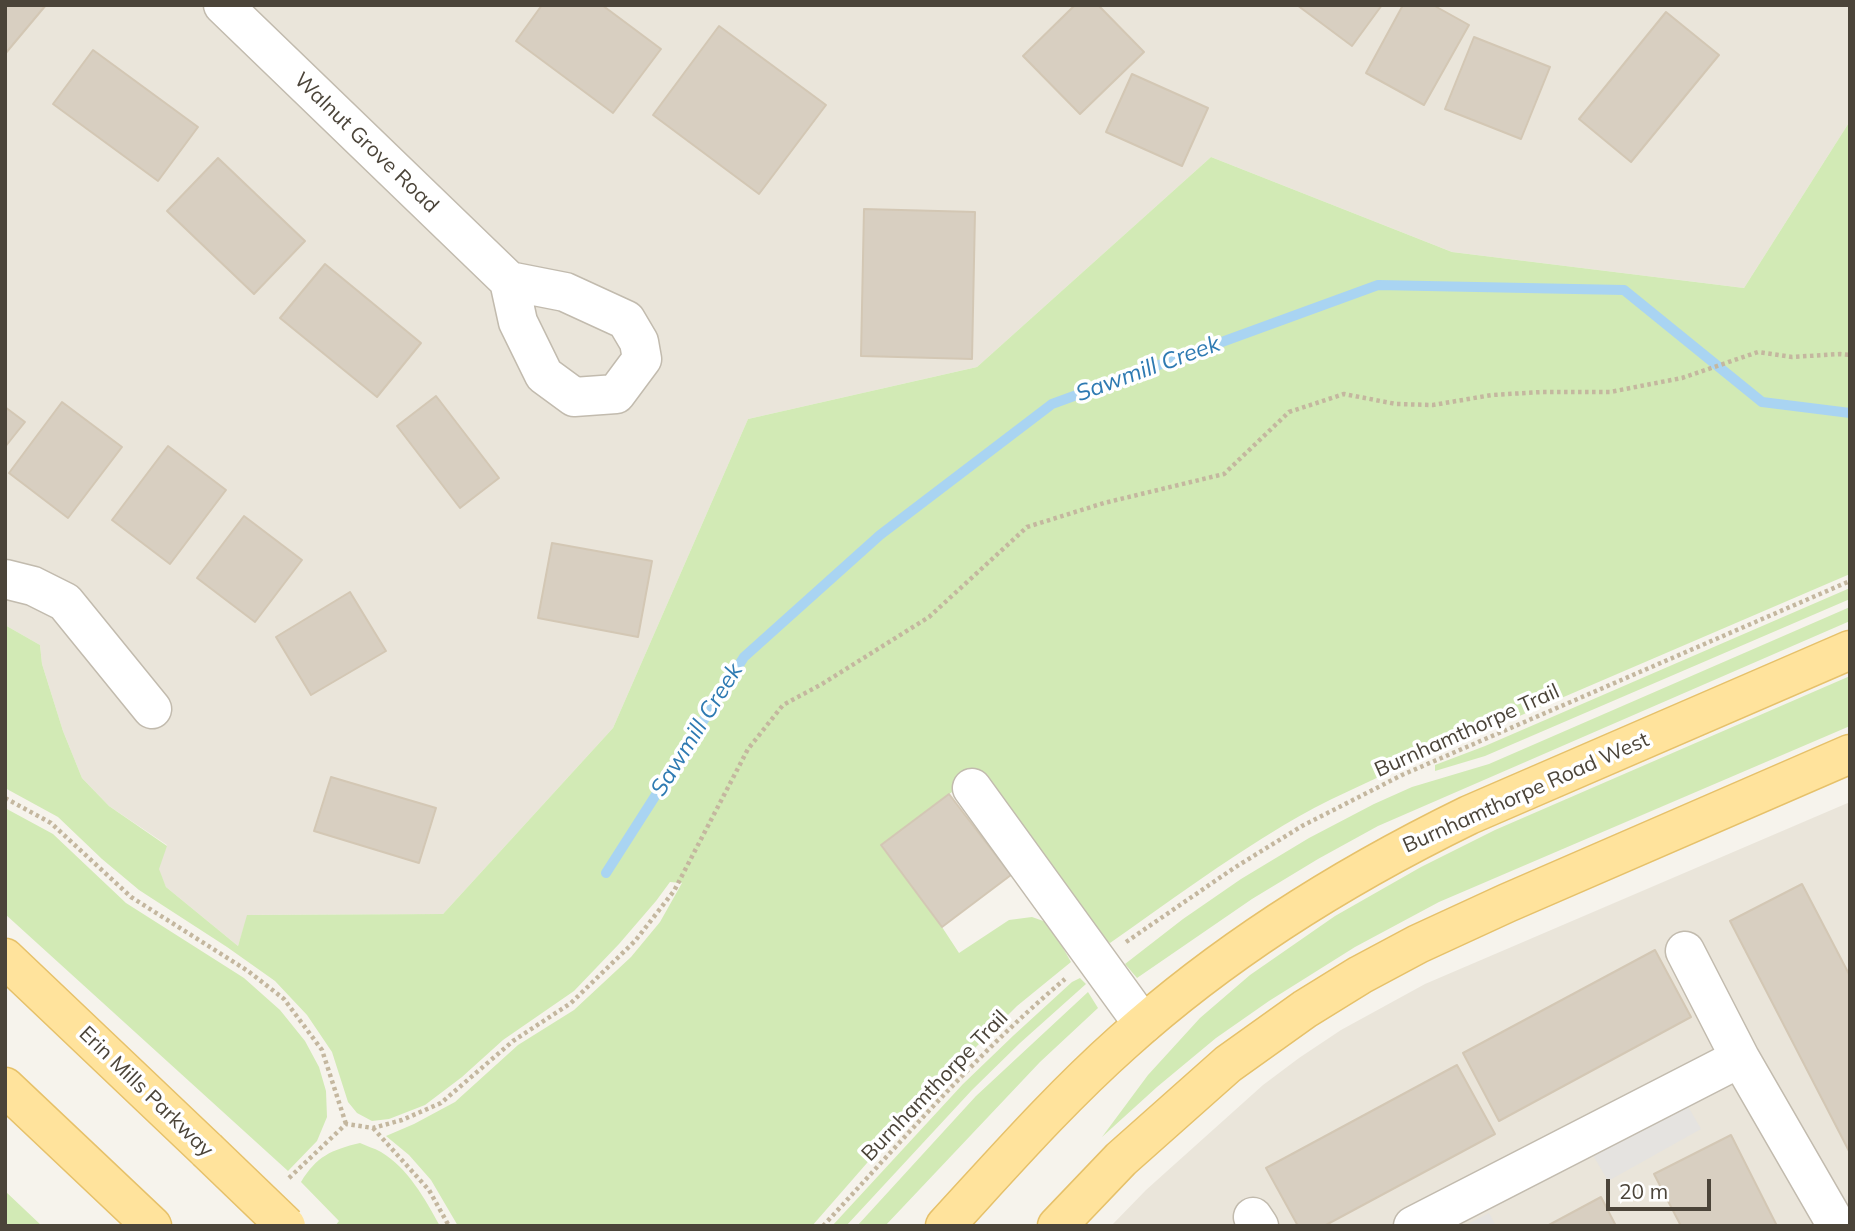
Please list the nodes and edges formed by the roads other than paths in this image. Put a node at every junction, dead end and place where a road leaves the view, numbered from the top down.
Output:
1 (223, 5) edge
2 (509, 281) dead end
3 (5, 579) edge
4 (1850, 650) edge
5 (152, 709) dead end
6 (1850, 754) edge
7 (972, 788) dead end
8 (1685, 951) dead end
9 (5, 958) edge
10 (1143, 1024) junction
11 (1740, 1058) junction
12 (5, 1087) edge
13 (148, 1221) edge
14 (286, 1226) edge
15 (945, 1226) edge
16 (1057, 1226) edge
17 (1413, 1226) edge
18 (1837, 1226) edge

1 - 2 street, Walnut Grove Road
3 - 5 street
4 - 10 main road, Burnhamthorpe Road West
6 - 16 main road
7 - 10 street
8 - 11 street
9 - 14 main road, Erin Mills Parkway, bridge
10 - 15 main road, Burnhamthorpe Road West
11 - 17 street
11 - 18 street
12 - 13 main road

